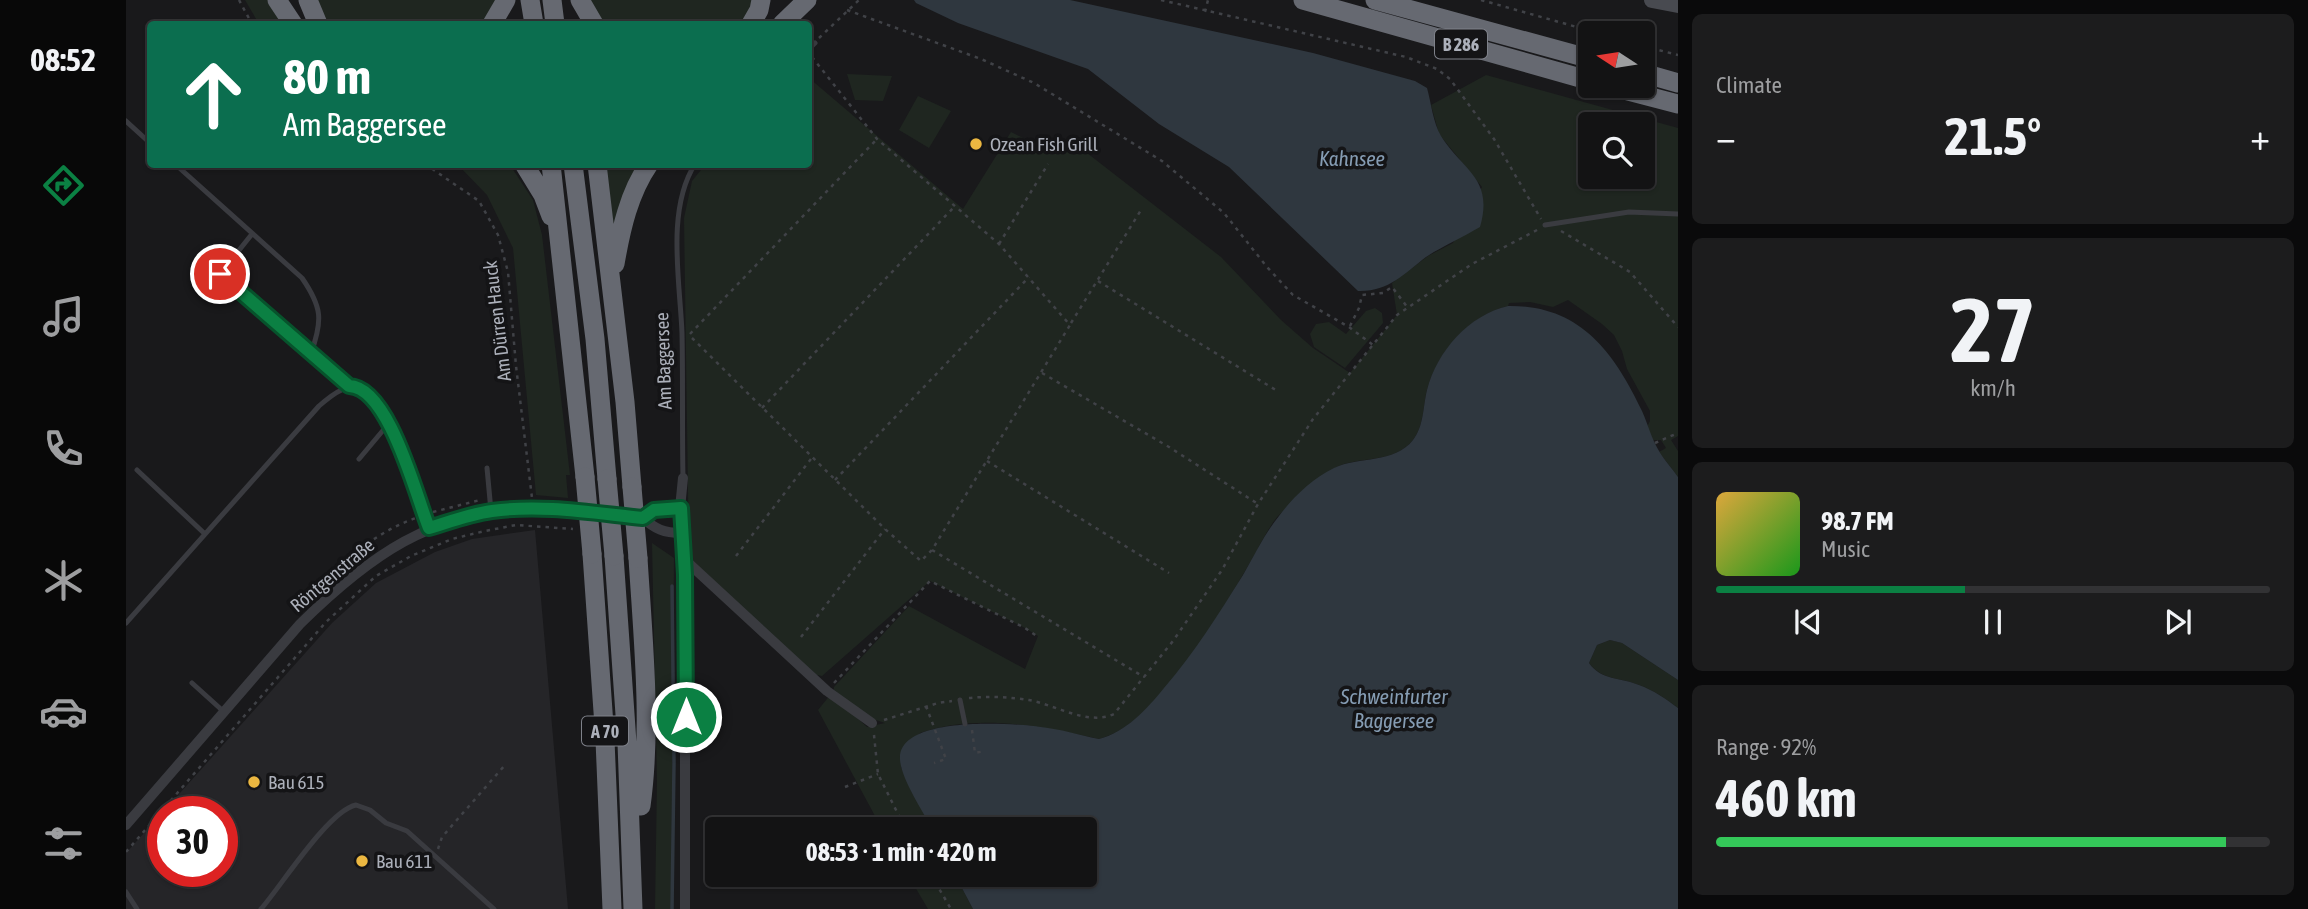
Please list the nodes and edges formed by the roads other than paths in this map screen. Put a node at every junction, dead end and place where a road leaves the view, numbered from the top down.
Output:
1 (277, 0) edge
2 (308, 0) edge
3 (506, 0) edge
4 (530, 0) edge
5 (552, 0) edge
6 (578, 0) edge
7 (761, 0) edge
8 (807, 0) edge
9 (1303, 0) edge
10 (1375, 0) edge
11 (1652, 0) edge
12 (1678, 5) edge
13 (291, 21) edge
14 (317, 21) edge
15 (494, 21) edge
16 (534, 21) edge
17 (555, 21) edge
18 (579, 21) edge
19 (592, 21) edge
20 (753, 21) edge
21 (785, 21) edge
22 (815, 43) road end
23 (812, 46) edge
24 (1578, 55) edge
25 (1578, 77) edge
26 (1656, 77) edge
27 (1678, 83) edge
28 (1655, 98) edge
29 (1678, 104) edge
30 (126, 121) edge
31 (147, 140) edge
32 (179, 168) edge
33 (526, 168) edge
34 (551, 168) edge
35 (573, 168) edge
36 (597, 168) edge
37 (647, 168) edge
38 (693, 168) edge
39 (1678, 214) edge
40 (1545, 225) road end
41 (252, 234) junction
42 (560, 237) junction
43 (611, 289) junction
44 (311, 353) junction
45 (349, 386) junction
46 (390, 422) junction
47 (359, 459) dead end
48 (487, 468) dead end
49 (137, 470) dead end
50 (683, 478) joint
51 (681, 508) junction
52 (491, 511) junction
53 (643, 518) junction
54 (429, 528) junction
55 (681, 533) junction
56 (205, 534) junction
57 (684, 559) junction
58 (126, 623) edge
59 (192, 683) dead end
60 (960, 700) road end
61 (225, 713) junction
62 (872, 723) road end
63 (968, 724) road end
64 (126, 825) edge
65 (632, 870) junction
66 (126, 892) edge
67 (137, 909) edge
68 (261, 909) edge
69 (494, 909) edge
70 (612, 909) edge
71 (633, 909) edge
72 (685, 909) edge

1 - 13 highway
2 - 14 highway
3 - 15 highway
4 - 16 highway
5 - 17 highway
6 - 18 highway
6 - 19 highway
7 - 20 highway
8 - 21 highway
9 - 25 highway, B 286
10 - 24 highway, B 286
11 - 12 main road
22 - 23 lane
26 - 27 highway
28 - 29 highway
30 - 31 lane
32 - 41 lane
33 - 42 highway
34 - 42 highway, A 70
35 - 65 highway, A 70, bridge
36 - 43 highway
37 - 43 highway
38 - 50 lane, Am Baggersee
39 - 40 lane
41 - 44 lane
41 - 44 lane
42 - 70 highway, A 70, bridge
43 - 65 highway, bridge
44 - 45 lane
45 - 46 lane
45 - 56 lane
46 - 47 lane
46 - 54 lane
48 - 52 lane
49 - 56 lane
50 - 51 street, Am Baggersee
51 - 53 street, Röntgenstraße
51 - 55 street, Am Baggersee
52 - 53 street, Röntgenstraße
52 - 54 street, Röntgenstraße
53 - 55 street, Röntgenstraße
54 - 61 street, Röntgenstraße
55 - 57 street, Am Baggersee
56 - 58 lane
57 - 62 street
57 - 72 street, Am Baggersee
59 - 61 lane
60 - 63 lane
61 - 64 street, Röntgenstraße
65 - 71 highway, A 70
66 - 67 lane
68 - 69 lane

